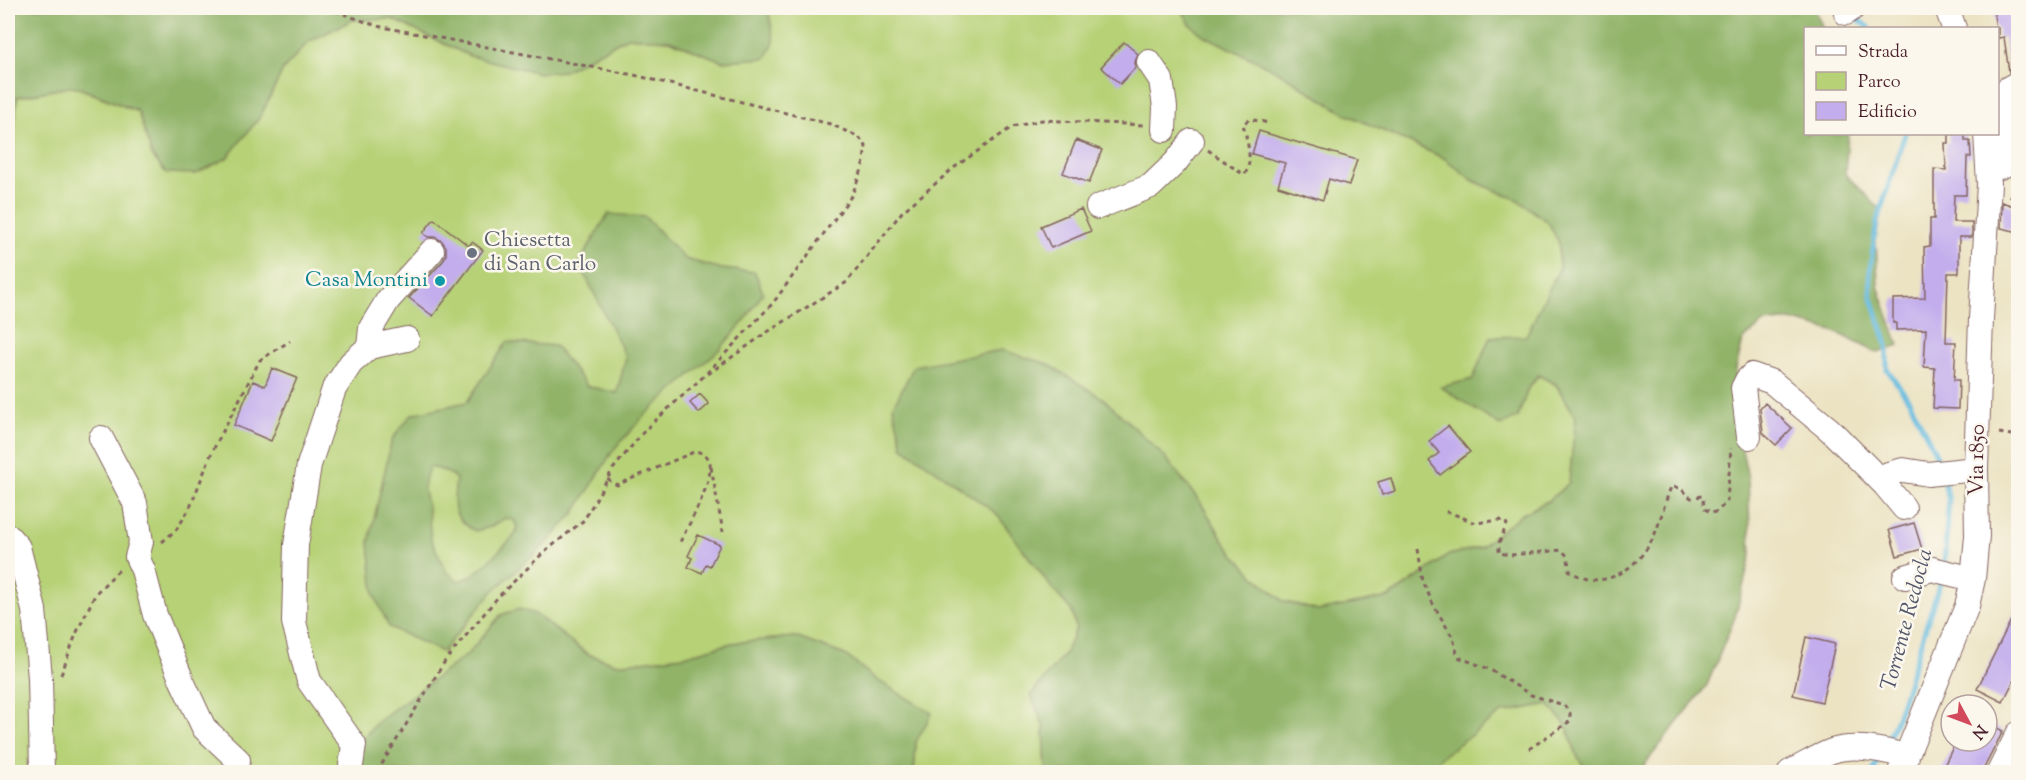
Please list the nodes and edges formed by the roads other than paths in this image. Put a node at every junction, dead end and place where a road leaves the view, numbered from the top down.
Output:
1 (1947, 8) edge
2 (1954, 27) edge
3 (1149, 62) dead end
4 (2019, 83) edge
5 (1164, 130) road end
6 (1986, 135) edge
7 (1192, 141) road end
8 (1988, 168) junction
9 (1098, 207) dead end
10 (432, 251) dead end
11 (407, 339) dead end
12 (369, 347) junction
13 (101, 438) dead end
14 (1741, 439) road end
15 (1965, 470) junction
16 (1885, 485) junction
17 (1904, 508) dead end
18 (8, 536) edge
19 (1964, 576) junction
20 (1905, 578) dead end
21 (2019, 734) edge
22 (238, 760) dead end
23 (1901, 761) edge
24 (42, 772) edge
25 (350, 772) edge
26 (1790, 772) edge
27 (1999, 772) edge

1 - 2 street
3 - 5 street
4 - 8 street
6 - 8 street, Via 1850
7 - 9 street
8 - 15 street, Via 1850
10 - 12 street
11 - 12 street
12 - 25 street
13 - 22 street
14 - 16 street
15 - 16 street
15 - 19 street, Via 1850
16 - 17 street
18 - 24 street
19 - 20 street
19 - 23 street, Via 1850
21 - 27 street
23 - 26 street

